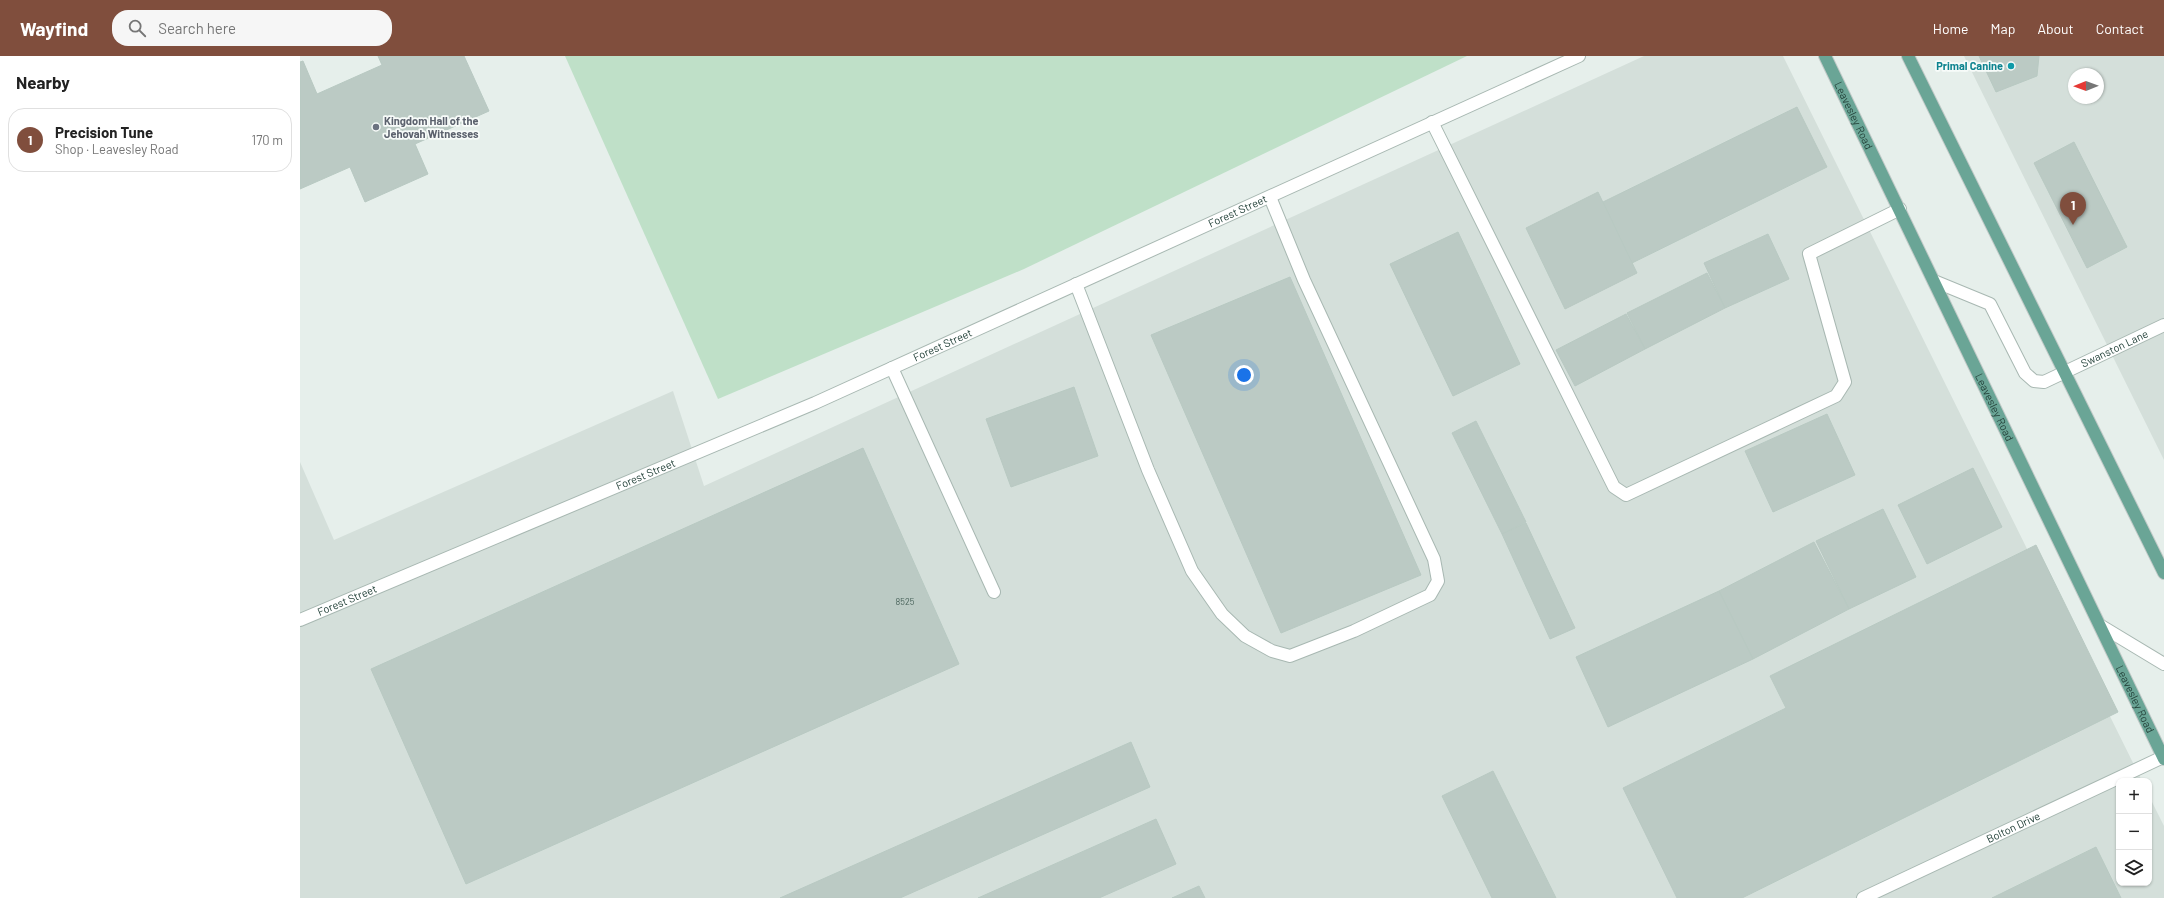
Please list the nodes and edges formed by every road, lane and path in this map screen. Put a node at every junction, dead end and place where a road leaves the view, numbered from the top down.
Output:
1 (1579, 56) edge
2 (1825, 56) edge
3 (1908, 56) edge
4 (1432, 122) junction
5 (1270, 197) junction
6 (1900, 209) junction
7 (1934, 282) junction
8 (1076, 284) junction
9 (2164, 325) edge
10 (892, 368) junction
11 (2065, 373) junction
12 (2164, 573) edge
13 (994, 592) dead end
14 (300, 620) edge
15 (2101, 626) junction
16 (2164, 664) edge
17 (2164, 758) edge
18 (1863, 898) edge

1 - 4 street, Forest Street
2 - 6 main road, Leavesley Road
3 - 11 main road
4 - 5 street, Forest Street
4 - 6 street
5 - 8 street, Forest Street
5 - 8 street
6 - 7 main road, Leavesley Road
7 - 11 street, Swanston Lane
7 - 15 main road, Leavesley Road
8 - 10 street, Forest Street
9 - 11 street, Swanston Lane
10 - 13 street
10 - 14 street, Forest Street
11 - 12 main road
15 - 16 street
15 - 17 main road, Leavesley Road
17 - 18 street, Bolton Drive

